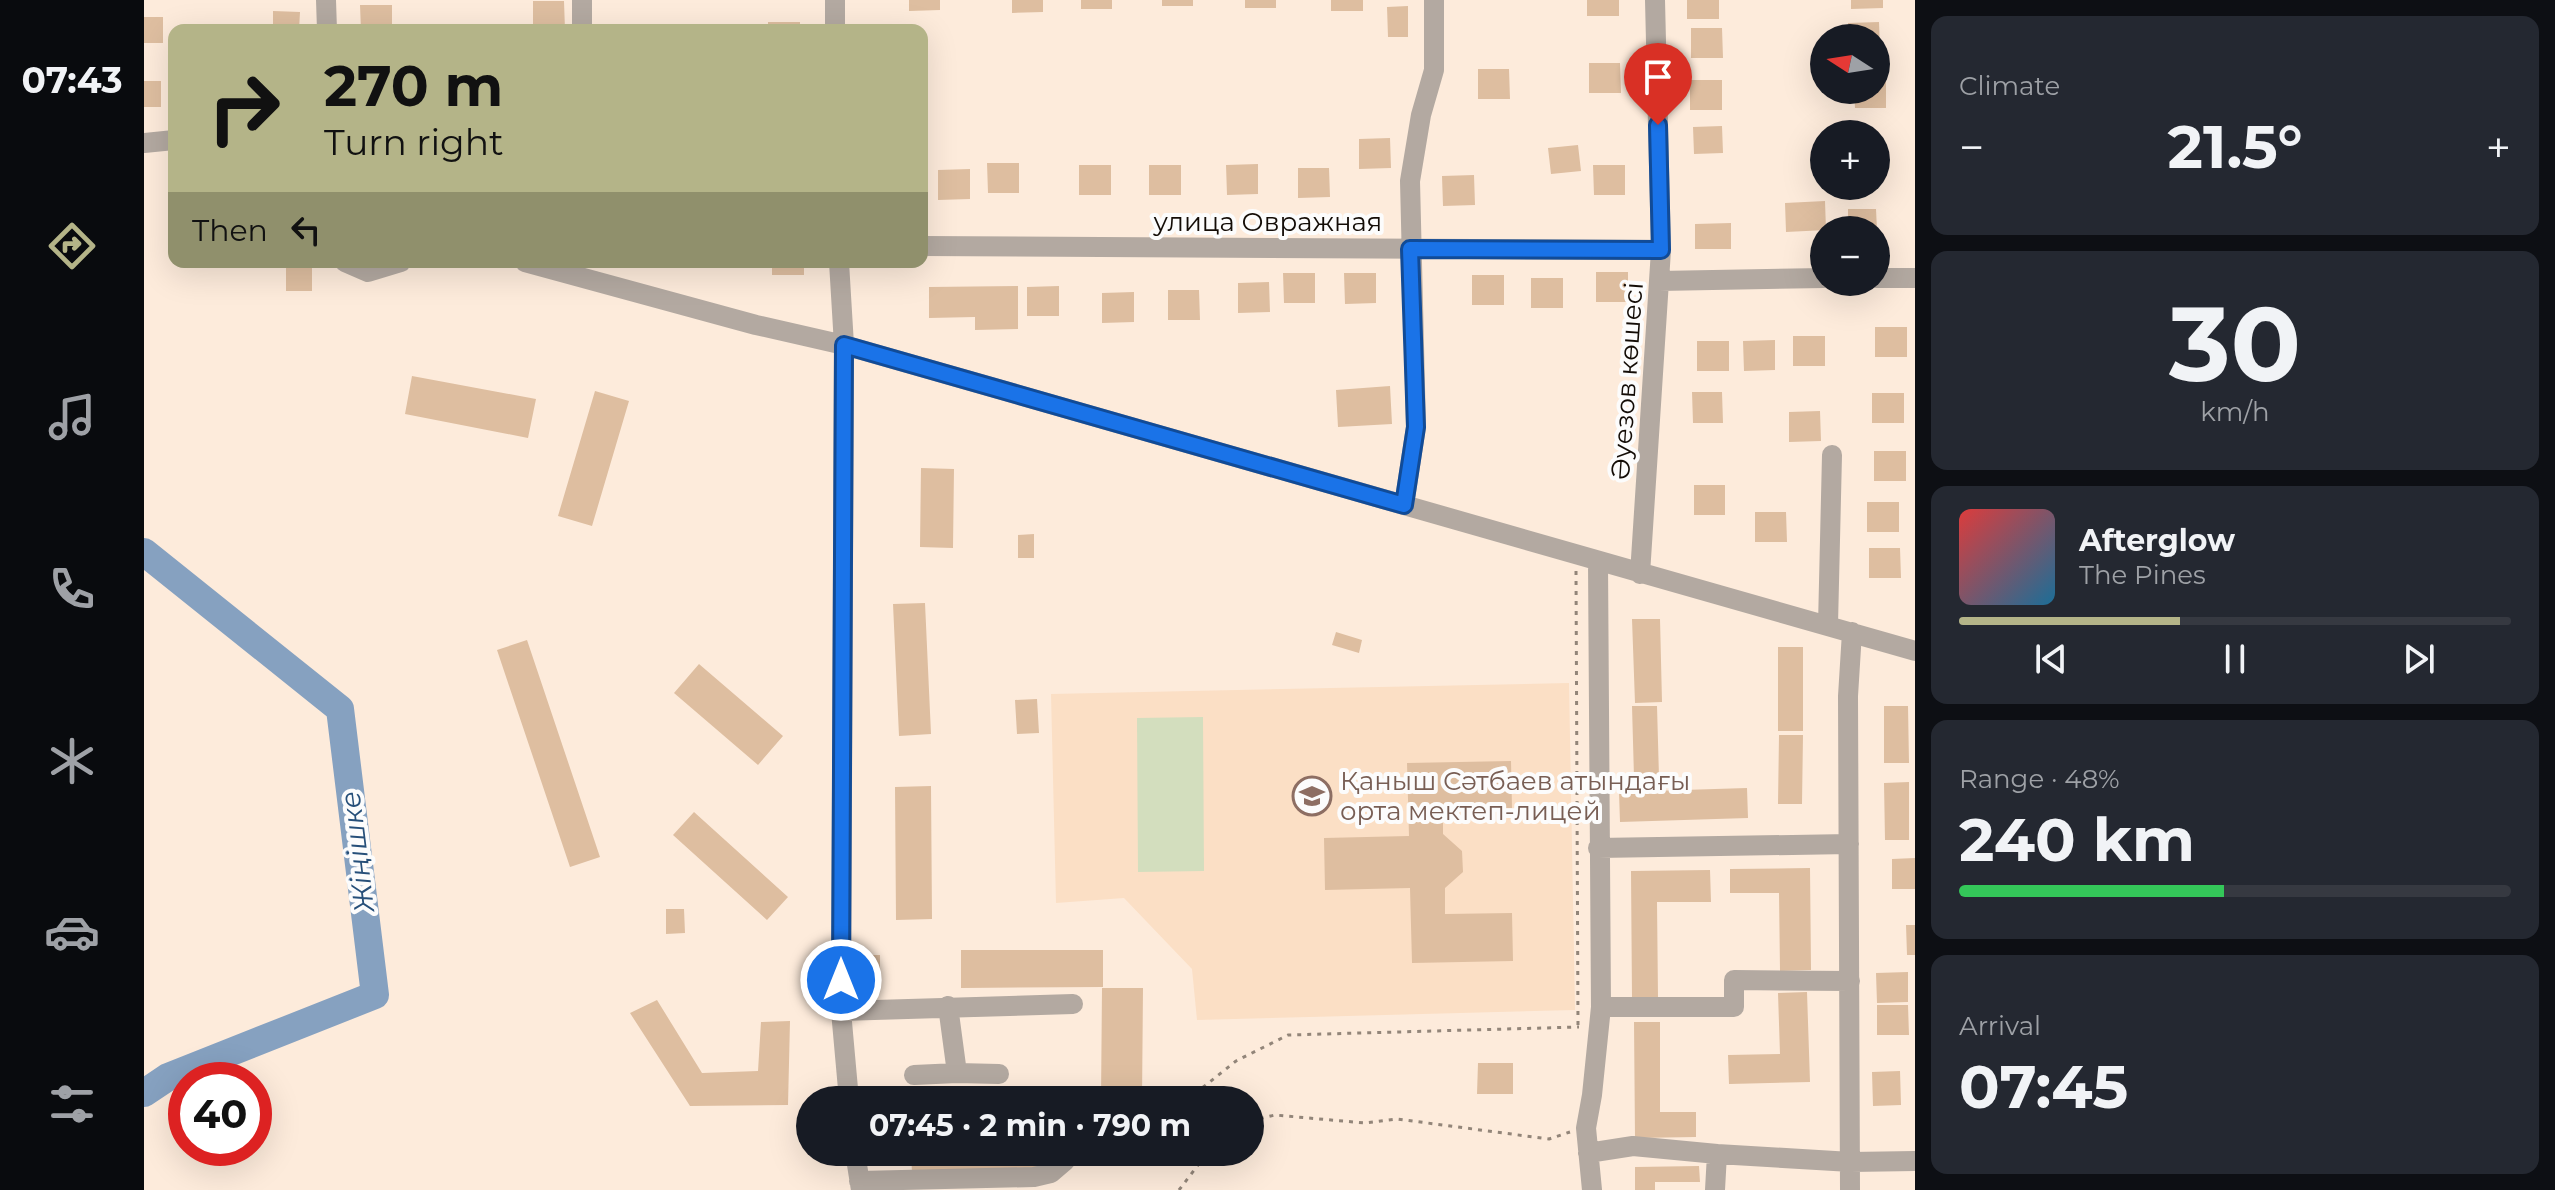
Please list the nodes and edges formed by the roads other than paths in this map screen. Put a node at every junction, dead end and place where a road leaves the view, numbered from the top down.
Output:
1 (326, 0) edge
2 (582, 0) edge
3 (835, 0) edge
4 (1434, 0) edge
5 (1655, 0) edge
6 (327, 24) edge
7 (582, 24) edge
8 (835, 24) edge
9 (168, 141) edge
10 (144, 143) edge
11 (928, 246) edge
12 (1410, 249) junction
13 (1661, 250) junction
14 (359, 268) edge
15 (381, 268) edge
16 (839, 268) edge
17 (580, 270) edge
18 (1810, 278) edge
19 (1890, 278) edge
20 (1915, 278) edge
21 (1659, 281) junction
22 (844, 345) junction
23 (1832, 455) dead end
24 (1404, 505) junction
25 (1598, 562) junction
26 (1640, 574) junction
27 (1828, 625) junction
28 (1852, 632) junction
29 (1915, 651) edge
30 (1849, 844) junction
31 (1598, 848) junction
32 (1850, 981) junction
33 (1073, 1004) dead end
34 (948, 1006) junction
35 (1601, 1007) junction
36 (841, 1011) junction
37 (957, 1073) junction
38 (999, 1074) dead end
39 (914, 1075) dead end
40 (848, 1086) edge
41 (1588, 1153) junction
42 (1717, 1154) junction
43 (1915, 1161) edge
44 (1851, 1162) junction
45 (857, 1166) edge
46 (1059, 1166) edge
47 (860, 1186) edge
48 (1592, 1190) edge
49 (1715, 1190) edge
50 (1850, 1190) edge

1 - 6 street
2 - 7 street
3 - 8 street
4 - 12 street
5 - 13 street, Әуезов көшесі
9 - 10 street
11 - 12 street, улица Овражная
12 - 13 street, улица Овражная
12 - 24 street
13 - 21 street, Әуезов көшесі
14 - 15 street
16 - 22 street
17 - 22 street
18 - 21 street
19 - 20 street
21 - 26 street, Әуезов көшесі
22 - 24 street
22 - 36 street
23 - 27 street
24 - 25 street
25 - 26 street
25 - 31 street
26 - 27 street
27 - 28 street
28 - 29 street
28 - 30 street
30 - 31 street
30 - 32 street
31 - 35 street
32 - 35 street
32 - 44 street
33 - 34 street
34 - 36 street
34 - 37 street
35 - 41 street
36 - 40 street
37 - 38 street
37 - 39 street
41 - 42 street
41 - 48 street
42 - 44 street
42 - 49 street
43 - 44 street
44 - 50 street
45 - 47 street
46 - 47 street

